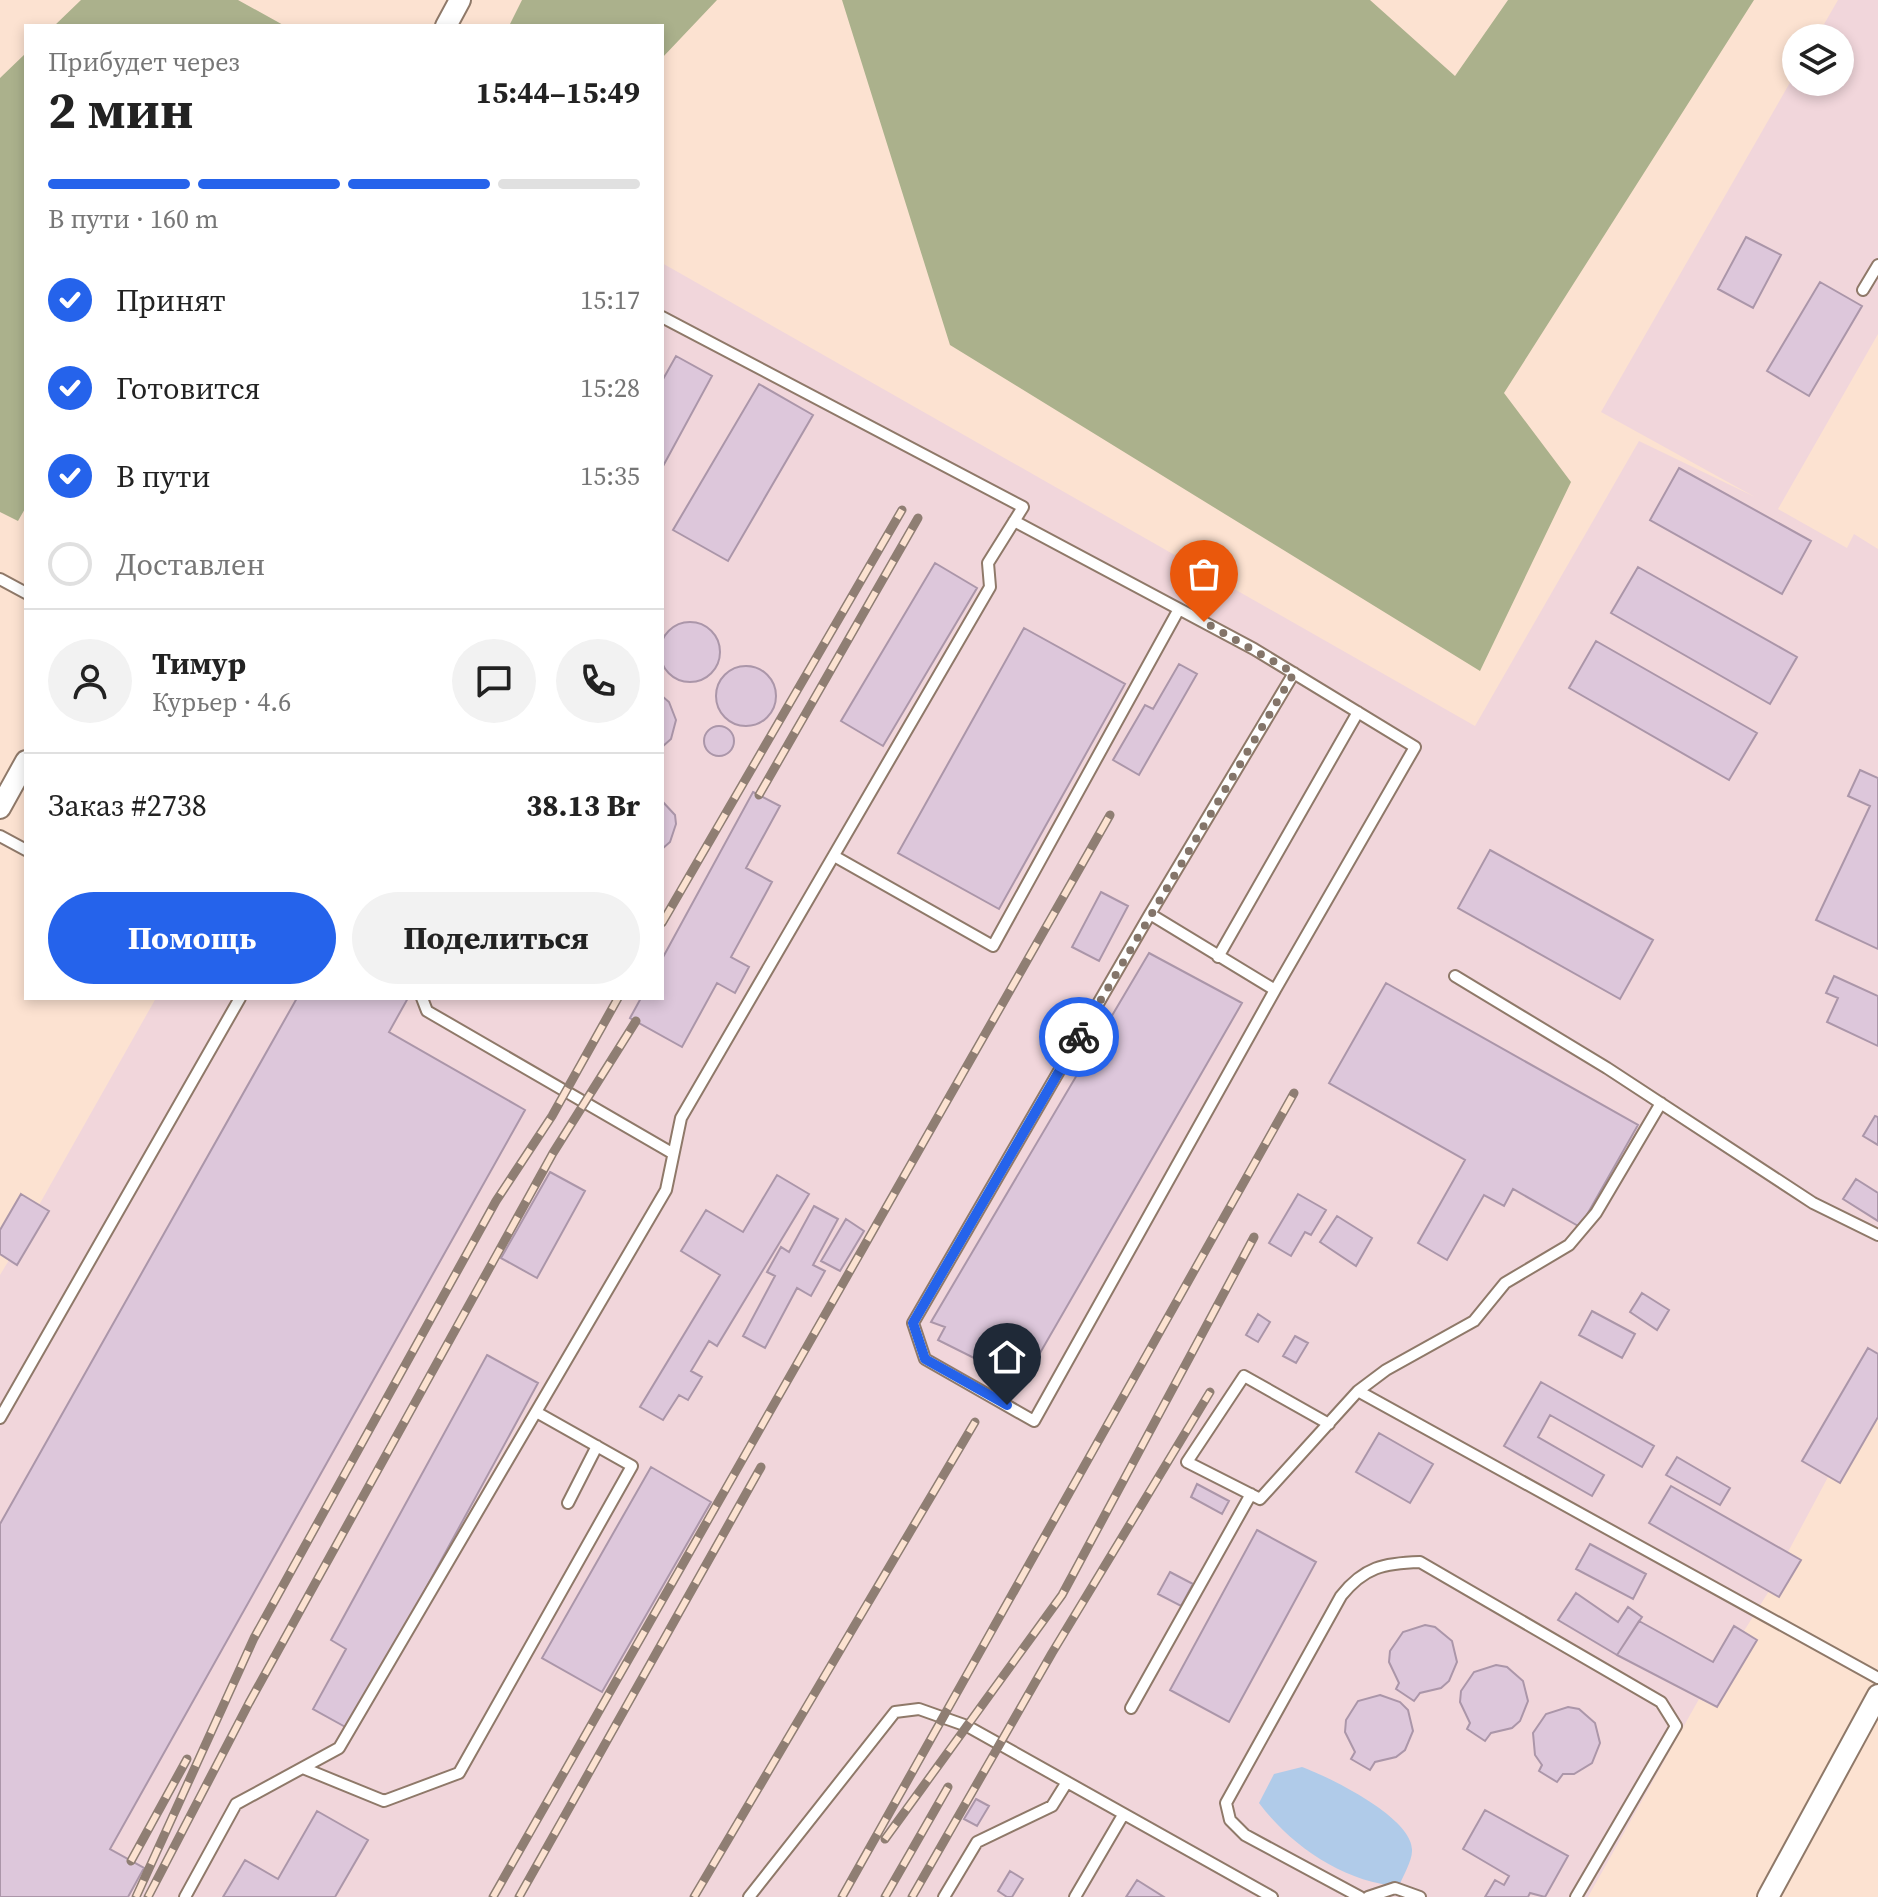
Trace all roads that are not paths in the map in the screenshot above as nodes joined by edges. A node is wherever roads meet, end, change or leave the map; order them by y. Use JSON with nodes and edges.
{"nodes":[{"id":1,"x":460,"y":0,"type":"edge"},
{"id":2,"x":447,"y":24,"type":"edge"},
{"id":3,"x":1878,"y":265,"type":"edge"},
{"id":4,"x":1863,"y":290,"type":"dead end"},
{"id":5,"x":664,"y":318,"type":"edge"},
{"id":6,"x":1014,"y":521,"type":"junction"},
{"id":7,"x":0,"y":579,"type":"edge"},
{"id":8,"x":24,"y":592,"type":"edge"},
{"id":9,"x":1179,"y":609,"type":"junction"},
{"id":10,"x":1294,"y":673,"type":"junction"},
{"id":11,"x":1358,"y":712,"type":"junction"},
{"id":12,"x":24,"y":765,"type":"edge"},
{"id":13,"x":0,"y":808,"type":"edge"},
{"id":14,"x":0,"y":836,"type":"edge"},
{"id":15,"x":24,"y":849,"type":"edge"},
{"id":16,"x":834,"y":856,"type":"junction"},
{"id":17,"x":1150,"y":914,"type":"junction"},
{"id":18,"x":1218,"y":957,"type":"junction"},
{"id":19,"x":1455,"y":976,"type":"dead end"},
{"id":20,"x":1275,"y":990,"type":"junction"},
{"id":21,"x":239,"y":1000,"type":"edge"},
{"id":22,"x":423,"y":1000,"type":"edge"},
{"id":23,"x":1661,"y":1103,"type":"junction"},
{"id":24,"x":672,"y":1153,"type":"junction"},
{"id":25,"x":1878,"y":1235,"type":"edge"},
{"id":26,"x":1358,"y":1391,"type":"junction"},
{"id":27,"x":538,"y":1413,"type":"junction"},
{"id":28,"x":0,"y":1418,"type":"edge"},
{"id":29,"x":1329,"y":1424,"type":"junction"},
{"id":30,"x":597,"y":1446,"type":"junction"},
{"id":31,"x":1251,"y":1494,"type":"junction"},
{"id":32,"x":568,"y":1503,"type":"dead end"},
{"id":33,"x":1878,"y":1678,"type":"edge"},
{"id":34,"x":1878,"y":1695,"type":"edge"},
{"id":35,"x":1131,"y":1708,"type":"dead end"},
{"id":36,"x":303,"y":1768,"type":"junction"},
{"id":37,"x":1067,"y":1782,"type":"junction"},
{"id":38,"x":1123,"y":1815,"type":"junction"},
{"id":39,"x":185,"y":1897,"type":"edge"},
{"id":40,"x":749,"y":1897,"type":"edge"},
{"id":41,"x":944,"y":1897,"type":"edge"},
{"id":42,"x":1075,"y":1897,"type":"edge"},
{"id":43,"x":1272,"y":1897,"type":"edge"},
{"id":44,"x":1360,"y":1897,"type":"edge"},
{"id":45,"x":1368,"y":1897,"type":"edge"},
{"id":46,"x":1420,"y":1897,"type":"edge"},
{"id":47,"x":1576,"y":1897,"type":"edge"},
{"id":48,"x":1768,"y":1897,"type":"edge"}],
"edges":[{"from":1,"to":2,"type":"street"},
{"from":3,"to":4,"type":"lane"},
{"from":5,"to":6,"type":"lane"},
{"from":6,"to":9,"type":"lane"},
{"from":6,"to":16,"type":"lane"},
{"from":7,"to":8,"type":"lane"},
{"from":9,"to":10,"type":"lane"},
{"from":9,"to":16,"type":"lane"},
{"from":10,"to":11,"type":"lane"},
{"from":10,"to":17,"type":"lane"},
{"from":11,"to":18,"type":"lane"},
{"from":11,"to":20,"type":"lane"},
{"from":12,"to":13,"type":"street"},
{"from":14,"to":15,"type":"lane"},
{"from":16,"to":24,"type":"lane"},
{"from":17,"to":18,"type":"lane"},
{"from":17,"to":20,"type":"lane"},
{"from":18,"to":20,"type":"lane"},
{"from":19,"to":23,"type":"lane"},
{"from":21,"to":28,"type":"lane"},
{"from":22,"to":24,"type":"lane"},
{"from":23,"to":25,"type":"lane"},
{"from":23,"to":26,"type":"lane"},
{"from":24,"to":27,"type":"lane"},
{"from":26,"to":29,"type":"lane"},
{"from":26,"to":33,"type":"lane"},
{"from":27,"to":30,"type":"lane"},
{"from":27,"to":36,"type":"lane"},
{"from":29,"to":31,"type":"lane"},
{"from":29,"to":31,"type":"lane"},
{"from":30,"to":32,"type":"lane"},
{"from":30,"to":36,"type":"lane"},
{"from":31,"to":35,"type":"lane"},
{"from":34,"to":48,"type":"street"},
{"from":36,"to":39,"type":"lane"},
{"from":37,"to":38,"type":"lane"},
{"from":37,"to":40,"type":"lane"},
{"from":37,"to":41,"type":"lane"},
{"from":38,"to":42,"type":"lane"},
{"from":38,"to":43,"type":"lane"},
{"from":44,"to":47,"type":"lane"},
{"from":45,"to":46,"type":"lane"}]}
